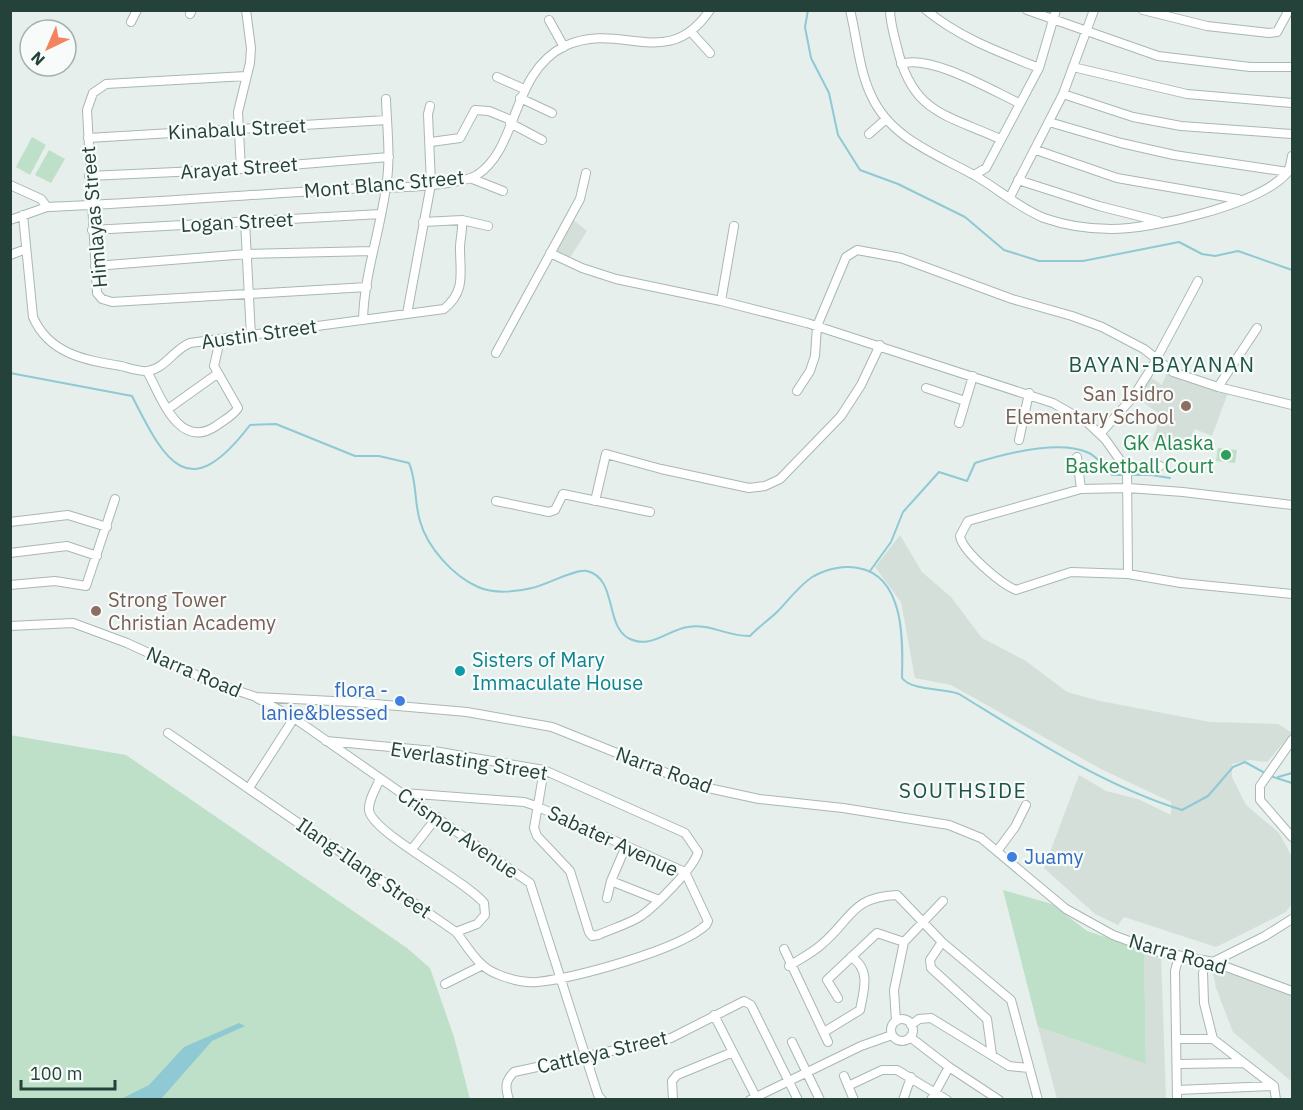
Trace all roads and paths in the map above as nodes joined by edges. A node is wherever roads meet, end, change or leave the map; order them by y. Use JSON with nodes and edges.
{"nodes":[{"id":1,"x":137,"y":10,"type":"edge"},
{"id":2,"x":246,"y":10,"type":"edge"},
{"id":3,"x":710,"y":10,"type":"edge"},
{"id":4,"x":850,"y":10,"type":"edge"},
{"id":5,"x":890,"y":10,"type":"edge"},
{"id":6,"x":926,"y":10,"type":"edge"},
{"id":7,"x":1027,"y":10,"type":"edge"},
{"id":8,"x":1056,"y":10,"type":"edge"},
{"id":9,"x":1094,"y":10,"type":"edge"},
{"id":10,"x":1143,"y":10,"type":"edge"},
{"id":11,"x":1289,"y":10,"type":"edge"},
{"id":12,"x":549,"y":20,"type":"dead end"},
{"id":13,"x":1053,"y":20,"type":"junction"},
{"id":14,"x":131,"y":22,"type":"dead end"},
{"id":15,"x":692,"y":33,"type":"junction"},
{"id":16,"x":1087,"y":33,"type":"junction"},
{"id":17,"x":564,"y":47,"type":"junction"},
{"id":18,"x":710,"y":53,"type":"dead end"},
{"id":19,"x":901,"y":64,"type":"junction"},
{"id":20,"x":1293,"y":67,"type":"edge"},
{"id":21,"x":1039,"y":68,"type":"junction"},
{"id":22,"x":1073,"y":68,"type":"junction"},
{"id":23,"x":246,"y":76,"type":"junction"},
{"id":24,"x":497,"y":77,"type":"dead end"},
{"id":25,"x":524,"y":89,"type":"junction"},
{"id":26,"x":1063,"y":94,"type":"junction"},
{"id":27,"x":520,"y":98,"type":"junction"},
{"id":28,"x":386,"y":99,"type":"dead end"},
{"id":29,"x":1019,"y":103,"type":"junction"},
{"id":30,"x":1293,"y":103,"type":"edge"},
{"id":31,"x":430,"y":106,"type":"dead end"},
{"id":32,"x":552,"y":113,"type":"dead end"},
{"id":33,"x":387,"y":120,"type":"junction"},
{"id":34,"x":886,"y":120,"type":"junction"},
{"id":35,"x":510,"y":122,"type":"junction"},
{"id":36,"x":1049,"y":122,"type":"junction"},
{"id":37,"x":237,"y":129,"type":"junction"},
{"id":38,"x":869,"y":134,"type":"dead end"},
{"id":39,"x":1293,"y":134,"type":"edge"},
{"id":40,"x":88,"y":138,"type":"junction"},
{"id":41,"x":1000,"y":139,"type":"junction"},
{"id":42,"x":542,"y":140,"type":"dead end"},
{"id":43,"x":430,"y":142,"type":"junction"},
{"id":44,"x":1036,"y":150,"type":"junction"},
{"id":45,"x":1293,"y":156,"type":"edge"},
{"id":46,"x":389,"y":157,"type":"junction"},
{"id":47,"x":241,"y":169,"type":"junction"},
{"id":48,"x":1288,"y":172,"type":"junction"},
{"id":49,"x":586,"y":173,"type":"dead end"},
{"id":50,"x":974,"y":175,"type":"junction"},
{"id":51,"x":89,"y":176,"type":"junction"},
{"id":52,"x":470,"y":178,"type":"junction"},
{"id":53,"x":1018,"y":180,"type":"junction"},
{"id":54,"x":431,"y":184,"type":"junction"},
{"id":55,"x":10,"y":185,"type":"edge"},
{"id":56,"x":386,"y":187,"type":"junction"},
{"id":57,"x":503,"y":191,"type":"dead end"},
{"id":58,"x":1010,"y":197,"type":"junction"},
{"id":59,"x":1242,"y":200,"type":"junction"},
{"id":60,"x":91,"y":205,"type":"junction"},
{"id":61,"x":47,"y":207,"type":"junction"},
{"id":62,"x":381,"y":214,"type":"junction"},
{"id":63,"x":22,"y":215,"type":"junction"},
{"id":64,"x":10,"y":220,"type":"edge"},
{"id":65,"x":462,"y":220,"type":"junction"},
{"id":66,"x":245,"y":221,"type":"junction"},
{"id":67,"x":423,"y":222,"type":"junction"},
{"id":68,"x":1165,"y":223,"type":"junction"},
{"id":69,"x":488,"y":226,"type":"dead end"},
{"id":70,"x":734,"y":226,"type":"dead end"},
{"id":71,"x":92,"y":230,"type":"junction"},
{"id":72,"x":26,"y":249,"type":"junction"},
{"id":73,"x":373,"y":251,"type":"junction"},
{"id":74,"x":550,"y":252,"type":"junction"},
{"id":75,"x":247,"y":254,"type":"junction"},
{"id":76,"x":10,"y":255,"type":"edge"},
{"id":77,"x":95,"y":266,"type":"junction"},
{"id":78,"x":1198,"y":281,"type":"dead end"},
{"id":79,"x":367,"y":287,"type":"junction"},
{"id":80,"x":248,"y":292,"type":"junction"},
{"id":81,"x":721,"y":301,"type":"junction"},
{"id":82,"x":407,"y":314,"type":"junction"},
{"id":83,"x":363,"y":320,"type":"junction"},
{"id":84,"x":818,"y":326,"type":"junction"},
{"id":85,"x":1257,"y":328,"type":"dead end"},
{"id":86,"x":251,"y":336,"type":"junction"},
{"id":87,"x":220,"y":340,"type":"junction"},
{"id":88,"x":880,"y":345,"type":"junction"},
{"id":89,"x":496,"y":353,"type":"dead end"},
{"id":90,"x":1156,"y":360,"type":"junction"},
{"id":91,"x":147,"y":371,"type":"junction"},
{"id":92,"x":218,"y":374,"type":"junction"},
{"id":93,"x":973,"y":376,"type":"junction"},
{"id":94,"x":1218,"y":387,"type":"junction"},
{"id":95,"x":926,"y":388,"type":"dead end"},
{"id":96,"x":797,"y":391,"type":"dead end"},
{"id":97,"x":1029,"y":393,"type":"junction"},
{"id":98,"x":966,"y":400,"type":"junction"},
{"id":99,"x":1293,"y":405,"type":"edge"},
{"id":100,"x":168,"y":409,"type":"junction"},
{"id":101,"x":959,"y":423,"type":"dead end"},
{"id":102,"x":1100,"y":434,"type":"junction"},
{"id":103,"x":1019,"y":440,"type":"dead end"},
{"id":104,"x":1077,"y":457,"type":"dead end"},
{"id":105,"x":1160,"y":466,"type":"dead end"},
{"id":106,"x":1128,"y":474,"type":"junction"},
{"id":107,"x":1128,"y":488,"type":"junction"},
{"id":108,"x":1081,"y":489,"type":"junction"},
{"id":109,"x":115,"y":499,"type":"dead end"},
{"id":110,"x":496,"y":501,"type":"dead end"},
{"id":111,"x":595,"y":501,"type":"junction"},
{"id":112,"x":1293,"y":505,"type":"edge"},
{"id":113,"x":650,"y":512,"type":"dead end"},
{"id":114,"x":10,"y":522,"type":"edge"},
{"id":115,"x":107,"y":527,"type":"junction"},
{"id":116,"x":10,"y":553,"type":"edge"},
{"id":117,"x":97,"y":556,"type":"junction"},
{"id":118,"x":1128,"y":574,"type":"junction"},
{"id":119,"x":10,"y":585,"type":"edge"},
{"id":120,"x":1293,"y":594,"type":"edge"},
{"id":121,"x":10,"y":627,"type":"edge"},
{"id":122,"x":256,"y":697,"type":"junction"},
{"id":123,"x":294,"y":718,"type":"junction"},
{"id":124,"x":168,"y":733,"type":"dead end"},
{"id":125,"x":1293,"y":740,"type":"edge"},
{"id":126,"x":326,"y":741,"type":"junction"},
{"id":127,"x":544,"y":770,"type":"junction"},
{"id":128,"x":380,"y":779,"type":"junction"},
{"id":129,"x":249,"y":788,"type":"junction"},
{"id":130,"x":403,"y":793,"type":"junction"},
{"id":131,"x":1026,"y":805,"type":"dead end"},
{"id":132,"x":536,"y":806,"type":"junction"},
{"id":133,"x":437,"y":817,"type":"junction"},
{"id":134,"x":1293,"y":837,"type":"edge"},
{"id":135,"x":626,"y":846,"type":"junction"},
{"id":136,"x":412,"y":849,"type":"junction"},
{"id":137,"x":998,"y":850,"type":"junction"},
{"id":138,"x":685,"y":872,"type":"junction"},
{"id":139,"x":611,"y":880,"type":"junction"},
{"id":140,"x":607,"y":898,"type":"dead end"},
{"id":141,"x":658,"y":900,"type":"junction"},
{"id":142,"x":943,"y":901,"type":"dead end"},
{"id":143,"x":1293,"y":919,"type":"edge"},
{"id":144,"x":922,"y":921,"type":"junction"},
{"id":145,"x":456,"y":932,"type":"junction"},
{"id":146,"x":904,"y":942,"type":"junction"},
{"id":147,"x":942,"y":942,"type":"junction"},
{"id":148,"x":784,"y":949,"type":"dead end"},
{"id":149,"x":1179,"y":956,"type":"junction"},
{"id":150,"x":851,"y":957,"type":"junction"},
{"id":151,"x":1213,"y":962,"type":"junction"},
{"id":152,"x":481,"y":966,"type":"junction"},
{"id":153,"x":789,"y":966,"type":"junction"},
{"id":154,"x":1203,"y":973,"type":"dead end"},
{"id":155,"x":561,"y":976,"type":"junction"},
{"id":156,"x":445,"y":984,"type":"dead end"},
{"id":157,"x":1293,"y":991,"type":"edge"},
{"id":158,"x":838,"y":998,"type":"dead end"},
{"id":159,"x":714,"y":1015,"type":"junction"},
{"id":160,"x":896,"y":1021,"type":"junction"},
{"id":161,"x":911,"y":1025,"type":"junction"},
{"id":162,"x":824,"y":1032,"type":"junction"},
{"id":163,"x":892,"y":1035,"type":"junction"},
{"id":164,"x":910,"y":1037,"type":"junction"},
{"id":165,"x":1213,"y":1038,"type":"junction"},
{"id":166,"x":1178,"y":1039,"type":"junction"},
{"id":167,"x":792,"y":1042,"type":"dead end"},
{"id":168,"x":828,"y":1042,"type":"dead end"},
{"id":169,"x":733,"y":1052,"type":"junction"},
{"id":170,"x":585,"y":1055,"type":"junction"},
{"id":171,"x":992,"y":1055,"type":"junction"},
{"id":172,"x":1243,"y":1063,"type":"junction"},
{"id":173,"x":1178,"y":1064,"type":"junction"},
{"id":174,"x":949,"y":1067,"type":"junction"},
{"id":175,"x":1029,"y":1068,"type":"junction"},
{"id":176,"x":806,"y":1072,"type":"junction"},
{"id":177,"x":844,"y":1076,"type":"dead end"},
{"id":178,"x":911,"y":1077,"type":"junction"},
{"id":179,"x":789,"y":1080,"type":"junction"},
{"id":180,"x":848,"y":1086,"type":"junction"},
{"id":181,"x":1274,"y":1086,"type":"junction"},
{"id":182,"x":1177,"y":1090,"type":"junction"},
{"id":183,"x":934,"y":1091,"type":"junction"},
{"id":184,"x":753,"y":1098,"type":"edge"},
{"id":185,"x":509,"y":1100,"type":"edge"},
{"id":186,"x":602,"y":1100,"type":"edge"},
{"id":187,"x":673,"y":1100,"type":"edge"},
{"id":188,"x":798,"y":1100,"type":"edge"},
{"id":189,"x":820,"y":1100,"type":"edge"},
{"id":190,"x":854,"y":1100,"type":"edge"},
{"id":191,"x":903,"y":1100,"type":"edge"},
{"id":192,"x":931,"y":1100,"type":"edge"},
{"id":193,"x":947,"y":1100,"type":"edge"},
{"id":194,"x":999,"y":1100,"type":"edge"},
{"id":195,"x":1038,"y":1100,"type":"edge"},
{"id":196,"x":1177,"y":1100,"type":"edge"},
{"id":197,"x":1276,"y":1100,"type":"edge"}],
"edges":[{"from":1,"to":14,"type":"street"},
{"from":2,"to":23,"type":"street"},
{"from":3,"to":15,"type":"street"},
{"from":4,"to":34,"type":"street"},
{"from":5,"to":19,"type":"street"},
{"from":6,"to":21,"type":"street"},
{"from":7,"to":13,"type":"street"},
{"from":8,"to":13,"type":"street"},
{"from":9,"to":16,"type":"street"},
{"from":10,"to":11,"type":"street"},
{"from":12,"to":17,"type":"street"},
{"from":13,"to":16,"type":"street"},
{"from":13,"to":21,"type":"street"},
{"from":15,"to":17,"type":"street","name":"Mont Blanc Street"},
{"from":15,"to":18,"type":"street"},
{"from":16,"to":20,"type":"street"},
{"from":16,"to":22,"type":"street"},
{"from":17,"to":25,"type":"street","name":"Mont Blanc Street"},
{"from":19,"to":29,"type":"street"},
{"from":19,"to":41,"type":"street"},
{"from":21,"to":29,"type":"street"},
{"from":22,"to":26,"type":"street"},
{"from":22,"to":30,"type":"street"},
{"from":23,"to":37,"type":"street"},
{"from":23,"to":40,"type":"street","name":"Himlayas Street"},
{"from":24,"to":25,"type":"street"},
{"from":25,"to":27,"type":"street","name":"Mont Blanc Street"},
{"from":26,"to":36,"type":"street"},
{"from":26,"to":39,"type":"street"},
{"from":27,"to":32,"type":"street"},
{"from":27,"to":35,"type":"street","name":"Mont Blanc Street"},
{"from":28,"to":33,"type":"street"},
{"from":29,"to":41,"type":"street"},
{"from":31,"to":43,"type":"street"},
{"from":33,"to":37,"type":"street","name":"Kinabalu Street"},
{"from":33,"to":46,"type":"street"},
{"from":34,"to":38,"type":"street"},
{"from":34,"to":50,"type":"street"},
{"from":35,"to":42,"type":"street"},
{"from":35,"to":43,"type":"street"},
{"from":35,"to":52,"type":"street","name":"Mont Blanc Street"},
{"from":36,"to":44,"type":"street"},
{"from":36,"to":48,"type":"street"},
{"from":37,"to":40,"type":"street","name":"Kinabalu Street"},
{"from":37,"to":47,"type":"street"},
{"from":40,"to":51,"type":"street","name":"Himlayas Street"},
{"from":41,"to":50,"type":"street"},
{"from":43,"to":54,"type":"street"},
{"from":44,"to":53,"type":"street"},
{"from":44,"to":59,"type":"street"},
{"from":45,"to":48,"type":"street"},
{"from":46,"to":47,"type":"street","name":"Arayat Street"},
{"from":46,"to":56,"type":"street"},
{"from":47,"to":51,"type":"street","name":"Arayat Street"},
{"from":48,"to":59,"type":"street"},
{"from":49,"to":74,"type":"street"},
{"from":50,"to":58,"type":"street"},
{"from":51,"to":60,"type":"street","name":"Himlayas Street"},
{"from":52,"to":54,"type":"street","name":"Mont Blanc Street"},
{"from":52,"to":57,"type":"street"},
{"from":53,"to":58,"type":"street"},
{"from":53,"to":68,"type":"street"},
{"from":54,"to":56,"type":"street","name":"Mont Blanc Street"},
{"from":54,"to":67,"type":"street"},
{"from":55,"to":61,"type":"street"},
{"from":56,"to":60,"type":"street","name":"Mont Blanc Street"},
{"from":56,"to":62,"type":"street"},
{"from":58,"to":68,"type":"street"},
{"from":59,"to":68,"type":"street"},
{"from":60,"to":61,"type":"street","name":"Mont Blanc Street"},
{"from":60,"to":71,"type":"street","name":"Himlayas Street"},
{"from":61,"to":63,"type":"street","name":"Mont Blanc Street"},
{"from":62,"to":66,"type":"street","name":"Logan Street"},
{"from":62,"to":73,"type":"street"},
{"from":63,"to":64,"type":"street","name":"Mont Blanc Street"},
{"from":63,"to":72,"type":"street"},
{"from":65,"to":67,"type":"street"},
{"from":65,"to":69,"type":"street"},
{"from":65,"to":82,"type":"street","name":"Austin Street"},
{"from":66,"to":71,"type":"street","name":"Logan Street"},
{"from":66,"to":75,"type":"street"},
{"from":67,"to":82,"type":"street"},
{"from":70,"to":81,"type":"street"},
{"from":71,"to":77,"type":"street","name":"Himlayas Street"},
{"from":72,"to":76,"type":"street"},
{"from":72,"to":91,"type":"street"},
{"from":73,"to":75,"type":"street"},
{"from":73,"to":79,"type":"street"},
{"from":74,"to":81,"type":"street"},
{"from":74,"to":89,"type":"street"},
{"from":75,"to":77,"type":"street"},
{"from":75,"to":80,"type":"street"},
{"from":77,"to":80,"type":"street","name":"Himlayas Street"},
{"from":78,"to":90,"type":"street"},
{"from":79,"to":80,"type":"street","name":"Himlayas Street"},
{"from":79,"to":83,"type":"street"},
{"from":80,"to":86,"type":"street"},
{"from":81,"to":84,"type":"street"},
{"from":82,"to":83,"type":"street","name":"Austin Street"},
{"from":83,"to":86,"type":"street","name":"Austin Street"},
{"from":84,"to":88,"type":"street"},
{"from":84,"to":90,"type":"street"},
{"from":84,"to":96,"type":"street"},
{"from":85,"to":94,"type":"street"},
{"from":86,"to":87,"type":"street","name":"Austin Street"},
{"from":87,"to":91,"type":"street","name":"Austin Street"},
{"from":87,"to":92,"type":"street"},
{"from":88,"to":93,"type":"street"},
{"from":88,"to":111,"type":"street"},
{"from":90,"to":94,"type":"street"},
{"from":90,"to":102,"type":"street"},
{"from":91,"to":100,"type":"street"},
{"from":92,"to":100,"type":"street"},
{"from":92,"to":100,"type":"street"},
{"from":93,"to":97,"type":"street"},
{"from":93,"to":98,"type":"street"},
{"from":94,"to":99,"type":"street"},
{"from":95,"to":98,"type":"street"},
{"from":97,"to":102,"type":"street"},
{"from":97,"to":103,"type":"street"},
{"from":98,"to":101,"type":"street"},
{"from":102,"to":106,"type":"street"},
{"from":104,"to":108,"type":"street"},
{"from":105,"to":106,"type":"street"},
{"from":106,"to":107,"type":"street"},
{"from":107,"to":108,"type":"street"},
{"from":107,"to":112,"type":"street"},
{"from":107,"to":118,"type":"street"},
{"from":108,"to":118,"type":"street"},
{"from":109,"to":115,"type":"street"},
{"from":110,"to":111,"type":"street"},
{"from":111,"to":113,"type":"street"},
{"from":114,"to":115,"type":"street"},
{"from":115,"to":117,"type":"street"},
{"from":116,"to":117,"type":"street"},
{"from":117,"to":119,"type":"street"},
{"from":118,"to":120,"type":"street"},
{"from":121,"to":122,"type":"street","name":"Narra Road"},
{"from":122,"to":123,"type":"street","name":"Crismor Avenue"},
{"from":122,"to":137,"type":"street","name":"Narra Road"},
{"from":123,"to":126,"type":"street","name":"Crismor Avenue"},
{"from":123,"to":129,"type":"street"},
{"from":124,"to":129,"type":"street","name":"Ilang-Ilang Street"},
{"from":125,"to":134,"type":"street"},
{"from":126,"to":127,"type":"street","name":"Everlasting Street"},
{"from":126,"to":128,"type":"street","name":"Crismor Avenue"},
{"from":127,"to":132,"type":"street"},
{"from":127,"to":138,"type":"street","name":"Everlasting Street"},
{"from":128,"to":130,"type":"street","name":"Crismor Avenue"},
{"from":128,"to":136,"type":"street"},
{"from":129,"to":145,"type":"street","name":"Ilang-Ilang Street"},
{"from":130,"to":132,"type":"street","name":"Sabater Avenue"},
{"from":130,"to":133,"type":"street","name":"Crismor Avenue"},
{"from":131,"to":137,"type":"street"},
{"from":132,"to":135,"type":"street","name":"Sabater Avenue"},
{"from":132,"to":141,"type":"street"},
{"from":133,"to":136,"type":"street"},
{"from":133,"to":155,"type":"street","name":"Crismor Avenue"},
{"from":135,"to":138,"type":"street","name":"Sabater Avenue"},
{"from":135,"to":139,"type":"street"},
{"from":136,"to":145,"type":"street"},
{"from":137,"to":149,"type":"street","name":"Narra Road"},
{"from":138,"to":141,"type":"street"},
{"from":138,"to":155,"type":"street","name":"Sabater Avenue"},
{"from":139,"to":140,"type":"street"},
{"from":139,"to":141,"type":"street"},
{"from":142,"to":144,"type":"street"},
{"from":143,"to":151,"type":"street"},
{"from":144,"to":146,"type":"street"},
{"from":144,"to":147,"type":"street"},
{"from":144,"to":153,"type":"street"},
{"from":145,"to":152,"type":"street","name":"Ilang-Ilang Street"},
{"from":146,"to":150,"type":"street"},
{"from":146,"to":160,"type":"street"},
{"from":147,"to":171,"type":"street"},
{"from":147,"to":175,"type":"street"},
{"from":148,"to":153,"type":"street"},
{"from":149,"to":151,"type":"street","name":"Narra Road"},
{"from":149,"to":166,"type":"street"},
{"from":150,"to":158,"type":"street"},
{"from":150,"to":162,"type":"street"},
{"from":151,"to":157,"type":"street","name":"Narra Road"},
{"from":152,"to":155,"type":"street","name":"Ilang-Ilang Street"},
{"from":152,"to":156,"type":"street"},
{"from":153,"to":162,"type":"street"},
{"from":154,"to":165,"type":"street"},
{"from":155,"to":170,"type":"street","name":"Crismor Avenue"},
{"from":159,"to":169,"type":"street"},
{"from":159,"to":170,"type":"street","name":"Cattleya Street"},
{"from":159,"to":179,"type":"street","name":"Cattleya Street"},
{"from":160,"to":161,"type":"street"},
{"from":160,"to":163,"type":"street"},
{"from":161,"to":164,"type":"street"},
{"from":161,"to":171,"type":"street"},
{"from":162,"to":168,"type":"street"},
{"from":163,"to":164,"type":"street"},
{"from":163,"to":176,"type":"street"},
{"from":164,"to":174,"type":"street"},
{"from":165,"to":166,"type":"street"},
{"from":165,"to":172,"type":"street"},
{"from":166,"to":173,"type":"street"},
{"from":167,"to":176,"type":"street"},
{"from":169,"to":184,"type":"street"},
{"from":169,"to":187,"type":"street"},
{"from":170,"to":185,"type":"street","name":"Cattleya Street"},
{"from":170,"to":186,"type":"street","name":"Crismor Avenue"},
{"from":171,"to":175,"type":"street"},
{"from":172,"to":173,"type":"street"},
{"from":172,"to":181,"type":"street"},
{"from":173,"to":182,"type":"street"},
{"from":174,"to":183,"type":"street"},
{"from":174,"to":194,"type":"street"},
{"from":175,"to":195,"type":"street"},
{"from":176,"to":179,"type":"street"},
{"from":176,"to":189,"type":"street"},
{"from":177,"to":180,"type":"street"},
{"from":178,"to":180,"type":"street"},
{"from":178,"to":183,"type":"street"},
{"from":178,"to":191,"type":"street"},
{"from":179,"to":184,"type":"street"},
{"from":179,"to":188,"type":"street","name":"Cattleya Street"},
{"from":180,"to":190,"type":"street"},
{"from":181,"to":182,"type":"street"},
{"from":181,"to":197,"type":"street"},
{"from":182,"to":196,"type":"street"},
{"from":183,"to":192,"type":"street"},
{"from":183,"to":193,"type":"street"}]}
